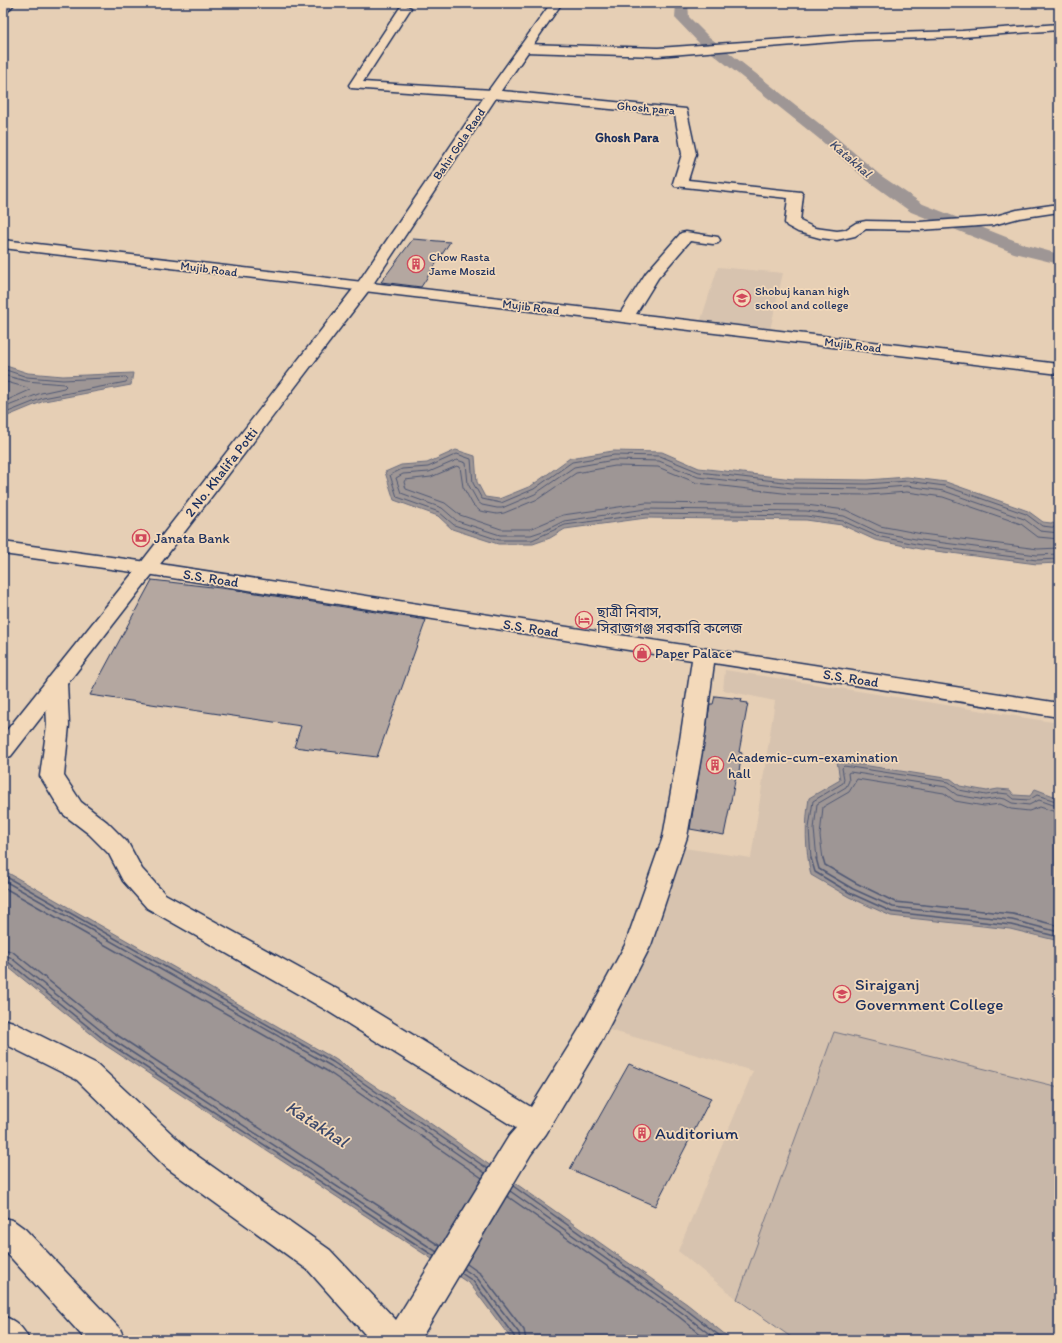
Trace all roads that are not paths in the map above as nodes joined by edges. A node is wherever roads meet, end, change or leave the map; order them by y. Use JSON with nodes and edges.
{"nodes":[{"id":1,"x":10,"y":3,"type":"edge"},
{"id":2,"x":557,"y":3,"type":"edge"},
{"id":3,"x":405,"y":8,"type":"dead end"},
{"id":4,"x":3,"y":10,"type":"edge"},
{"id":5,"x":1059,"y":27,"type":"edge"},
{"id":6,"x":525,"y":48,"type":"junction"},
{"id":7,"x":492,"y":94,"type":"junction"},
{"id":8,"x":1059,"y":208,"type":"edge"},
{"id":9,"x":712,"y":240,"type":"dead end"},
{"id":10,"x":3,"y":244,"type":"edge"},
{"id":11,"x":363,"y":287,"type":"junction"},
{"id":12,"x":626,"y":318,"type":"junction"},
{"id":13,"x":1059,"y":369,"type":"edge"},
{"id":14,"x":3,"y":548,"type":"edge"},
{"id":15,"x":147,"y":568,"type":"junction"},
{"id":16,"x":704,"y":655,"type":"junction"},
{"id":17,"x":56,"y":683,"type":"junction"},
{"id":18,"x":1059,"y":710,"type":"edge"},
{"id":19,"x":3,"y":751,"type":"edge"},
{"id":20,"x":3,"y":1030,"type":"edge"},
{"id":21,"x":528,"y":1135,"type":"junction"},
{"id":22,"x":3,"y":1230,"type":"edge"},
{"id":23,"x":3,"y":1331,"type":"edge"},
{"id":24,"x":12,"y":1340,"type":"edge"},
{"id":25,"x":108,"y":1340,"type":"edge"},
{"id":26,"x":392,"y":1340,"type":"edge"},
{"id":27,"x":402,"y":1340,"type":"edge"}],
"edges":[{"from":1,"to":4,"type":"street"},
{"from":2,"to":6,"type":"street","name":"Bahir Gola Raod"},
{"from":3,"to":7,"type":"street"},
{"from":5,"to":6,"type":"street"},
{"from":6,"to":7,"type":"street","name":"Bahir Gola Raod"},
{"from":7,"to":8,"type":"street","name":"Ghosh para"},
{"from":7,"to":11,"type":"street","name":"Bahir Gola Raod"},
{"from":9,"to":12,"type":"street"},
{"from":10,"to":11,"type":"street","name":"Mujib Road"},
{"from":11,"to":12,"type":"street","name":"Mujib Road"},
{"from":11,"to":15,"type":"street","name":"2 No. Khalifa Potti"},
{"from":12,"to":13,"type":"street","name":"Mujib Road"},
{"from":14,"to":15,"type":"street","name":"S.S. Road"},
{"from":15,"to":16,"type":"street","name":"S.S. Road"},
{"from":15,"to":17,"type":"street","name":"2 No. Khalifa Potti"},
{"from":16,"to":18,"type":"street","name":"S.S. Road"},
{"from":16,"to":21,"type":"street"},
{"from":17,"to":19,"type":"street","name":"2 No. Khalifa Potti"},
{"from":17,"to":21,"type":"street"},
{"from":20,"to":26,"type":"street"},
{"from":21,"to":27,"type":"street"},
{"from":22,"to":25,"type":"street"},
{"from":23,"to":24,"type":"street"}]}
